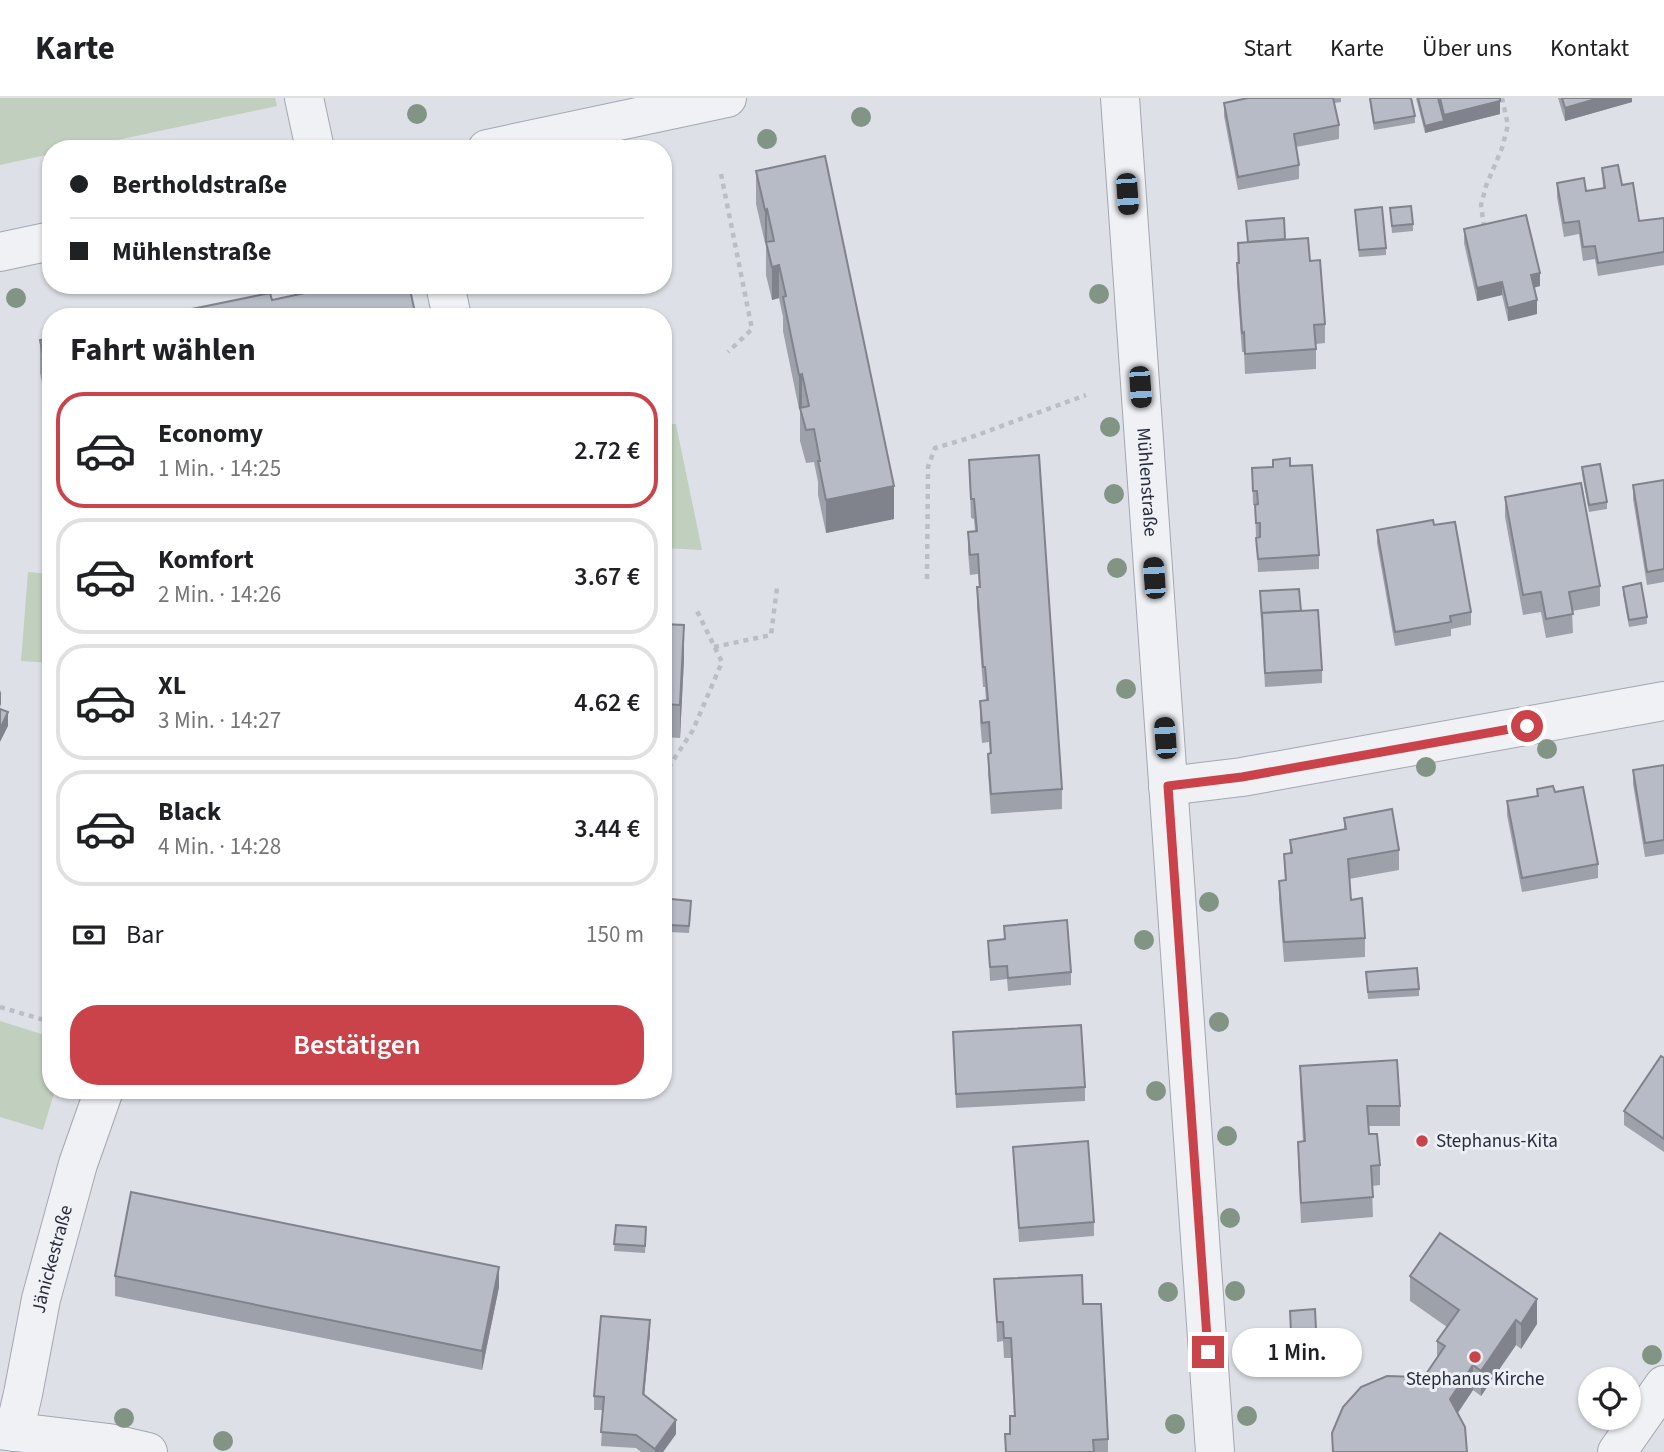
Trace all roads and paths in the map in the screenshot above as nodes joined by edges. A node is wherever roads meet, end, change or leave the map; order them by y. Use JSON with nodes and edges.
{"nodes":[{"id":1,"x":304,"y":98,"type":"edge"},
{"id":2,"x":727,"y":98,"type":"edge"},
{"id":3,"x":1120,"y":98,"type":"edge"},
{"id":4,"x":1502,"y":98,"type":"edge"},
{"id":5,"x":313,"y":140,"type":"edge"},
{"id":6,"x":529,"y":140,"type":"edge"},
{"id":7,"x":721,"y":174,"type":"dead end"},
{"id":8,"x":1484,"y":226,"type":"edge"},
{"id":9,"x":42,"y":243,"type":"edge"},
{"id":10,"x":0,"y":252,"type":"edge"},
{"id":11,"x":728,"y":352,"type":"dead end"},
{"id":12,"x":1086,"y":395,"type":"dead end"},
{"id":13,"x":927,"y":579,"type":"dead end"},
{"id":14,"x":777,"y":588,"type":"dead end"},
{"id":15,"x":695,"y":607,"type":"dead end"},
{"id":16,"x":714,"y":647,"type":"junction"},
{"id":17,"x":1664,"y":701,"type":"edge"},
{"id":18,"x":672,"y":762,"type":"edge"},
{"id":19,"x":1168,"y":786,"type":"junction"},
{"id":20,"x":0,"y":1007,"type":"edge"},
{"id":21,"x":42,"y":1019,"type":"edge"},
{"id":22,"x":101,"y":1099,"type":"edge"},
{"id":23,"x":1664,"y":1385,"type":"edge"},
{"id":24,"x":1652,"y":1428,"type":"edge"},
{"id":25,"x":7,"y":1431,"type":"edge"},
{"id":26,"x":148,"y":1452,"type":"edge"},
{"id":27,"x":1215,"y":1452,"type":"edge"},
{"id":28,"x":1617,"y":1452,"type":"edge"}],
"edges":[{"from":1,"to":5,"type":"street"},
{"from":2,"to":6,"type":"street"},
{"from":3,"to":19,"type":"street","name":"Mühlenstraße"},
{"from":4,"to":8,"type":"path"},
{"from":7,"to":11,"type":"path"},
{"from":9,"to":10,"type":"street"},
{"from":12,"to":13,"type":"path"},
{"from":14,"to":16,"type":"path"},
{"from":15,"to":16,"type":"path"},
{"from":16,"to":18,"type":"path"},
{"from":17,"to":19,"type":"street"},
{"from":19,"to":27,"type":"street","name":"Mühlenstraße"},
{"from":20,"to":21,"type":"path"},
{"from":22,"to":25,"type":"street","name":"Jänickestraße"},
{"from":23,"to":24,"type":"street"},
{"from":24,"to":28,"type":"street"},
{"from":25,"to":26,"type":"street","name":"Jänickestraße"}]}
